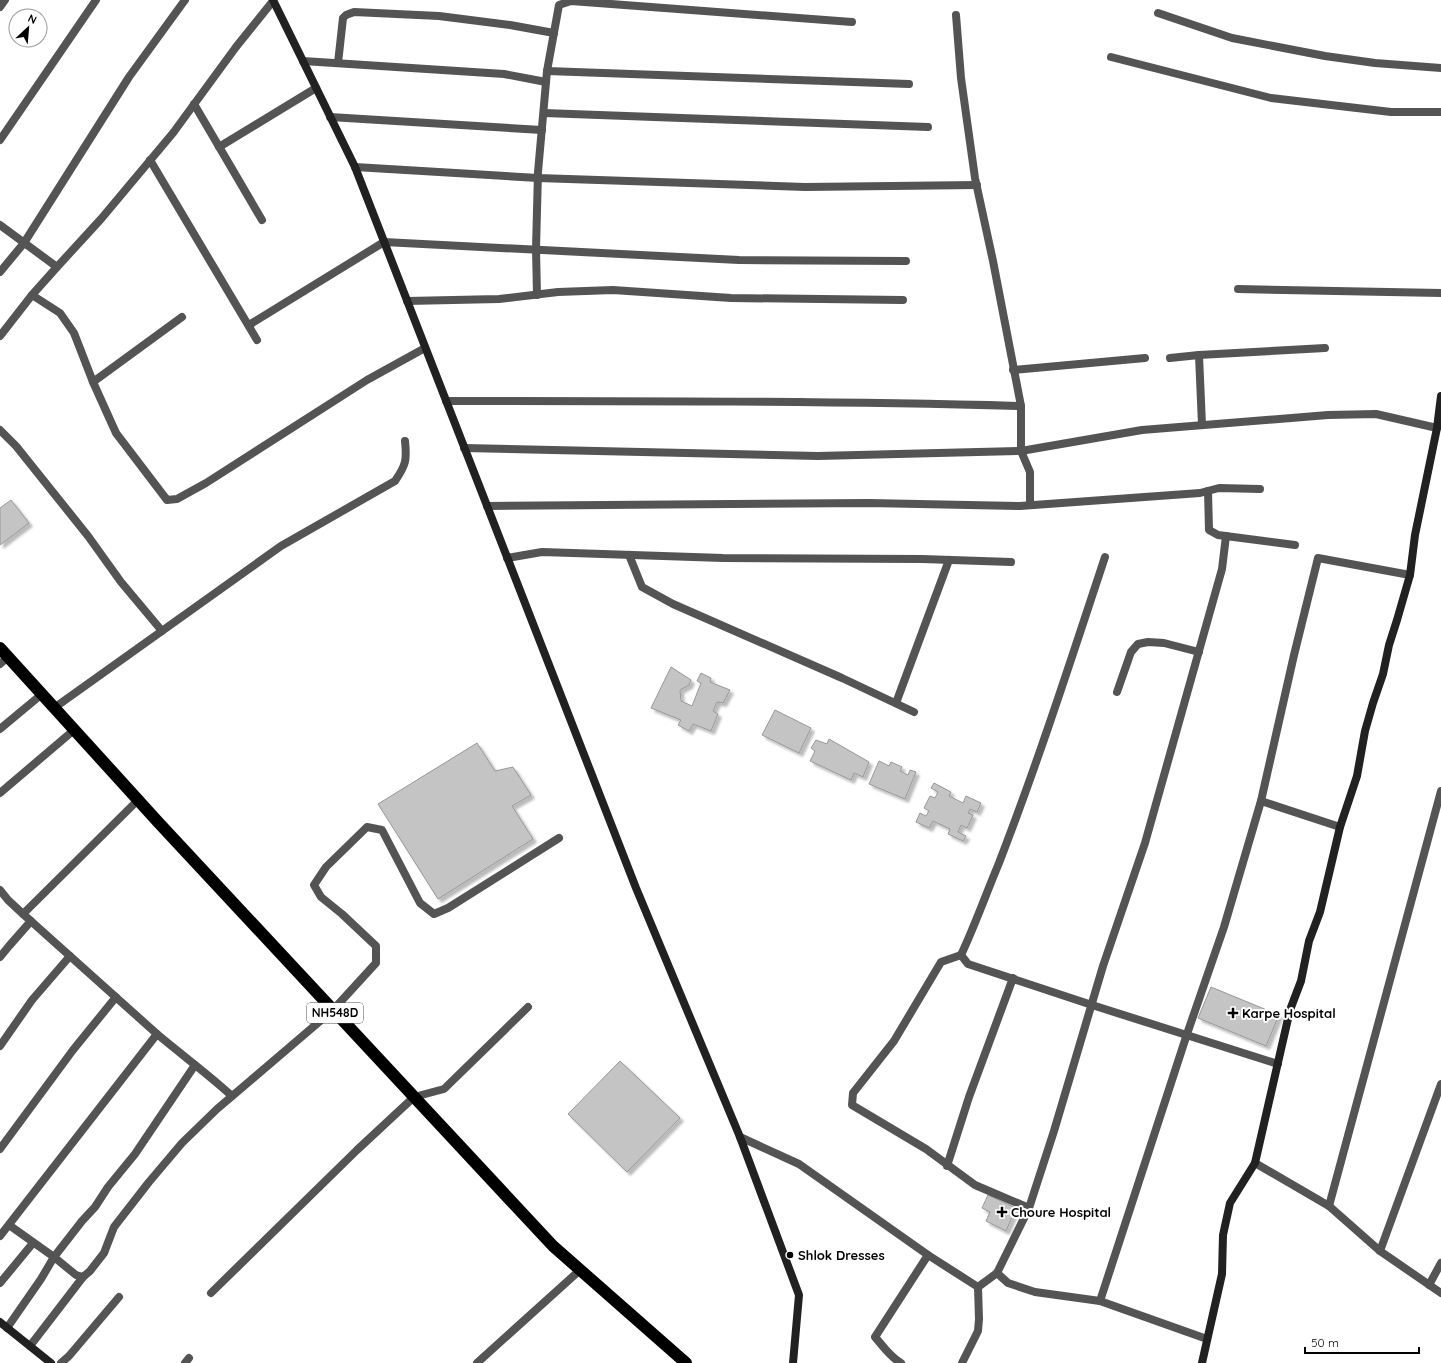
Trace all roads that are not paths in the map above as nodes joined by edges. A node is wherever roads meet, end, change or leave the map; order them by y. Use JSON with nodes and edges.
{"nodes":[{"id":1,"x":5,"y":0,"type":"edge"},
{"id":2,"x":96,"y":0,"type":"edge"},
{"id":3,"x":185,"y":0,"type":"edge"},
{"id":4,"x":273,"y":0,"type":"edge"},
{"id":5,"x":0,"y":7,"type":"edge"},
{"id":6,"x":1158,"y":13,"type":"dead end"},
{"id":7,"x":956,"y":15,"type":"dead end"},
{"id":8,"x":852,"y":22,"type":"dead end"},
{"id":9,"x":554,"y":33,"type":"junction"},
{"id":10,"x":1111,"y":57,"type":"dead end"},
{"id":11,"x":303,"y":61,"type":"junction"},
{"id":12,"x":338,"y":63,"type":"junction"},
{"id":13,"x":1441,"y":68,"type":"edge"},
{"id":14,"x":547,"y":71,"type":"junction"},
{"id":15,"x":546,"y":82,"type":"junction"},
{"id":16,"x":909,"y":84,"type":"dead end"},
{"id":17,"x":316,"y":88,"type":"junction"},
{"id":18,"x":194,"y":104,"type":"junction"},
{"id":19,"x":1441,"y":112,"type":"edge"},
{"id":20,"x":544,"y":113,"type":"junction"},
{"id":21,"x":330,"y":117,"type":"junction"},
{"id":22,"x":928,"y":127,"type":"dead end"},
{"id":23,"x":542,"y":130,"type":"junction"},
{"id":24,"x":0,"y":140,"type":"edge"},
{"id":25,"x":219,"y":147,"type":"junction"},
{"id":26,"x":150,"y":160,"type":"junction"},
{"id":27,"x":355,"y":167,"type":"junction"},
{"id":28,"x":538,"y":178,"type":"junction"},
{"id":29,"x":977,"y":185,"type":"junction"},
{"id":30,"x":262,"y":220,"type":"dead end"},
{"id":31,"x":0,"y":225,"type":"edge"},
{"id":32,"x":384,"y":242,"type":"junction"},
{"id":33,"x":24,"y":243,"type":"junction"},
{"id":34,"x":536,"y":249,"type":"junction"},
{"id":35,"x":906,"y":262,"type":"dead end"},
{"id":36,"x":57,"y":267,"type":"junction"},
{"id":37,"x":0,"y":272,"type":"edge"},
{"id":38,"x":1238,"y":289,"type":"dead end"},
{"id":39,"x":1441,"y":293,"type":"edge"},
{"id":40,"x":32,"y":295,"type":"junction"},
{"id":41,"x":537,"y":295,"type":"junction"},
{"id":42,"x":903,"y":300,"type":"dead end"},
{"id":43,"x":407,"y":301,"type":"junction"},
{"id":44,"x":182,"y":317,"type":"dead end"},
{"id":45,"x":249,"y":325,"type":"junction"},
{"id":46,"x":0,"y":336,"type":"edge"},
{"id":47,"x":257,"y":340,"type":"dead end"},
{"id":48,"x":425,"y":348,"type":"junction"},
{"id":49,"x":1325,"y":348,"type":"dead end"},
{"id":50,"x":1199,"y":355,"type":"junction"},
{"id":51,"x":1145,"y":358,"type":"dead end"},
{"id":52,"x":1170,"y":358,"type":"dead end"},
{"id":53,"x":1013,"y":370,"type":"junction"},
{"id":54,"x":93,"y":382,"type":"junction"},
{"id":55,"x":1441,"y":396,"type":"edge"},
{"id":56,"x":446,"y":401,"type":"junction"},
{"id":57,"x":1021,"y":406,"type":"junction"},
{"id":58,"x":1202,"y":425,"type":"junction"},
{"id":59,"x":1436,"y":428,"type":"junction"},
{"id":60,"x":0,"y":430,"type":"edge"},
{"id":61,"x":405,"y":441,"type":"dead end"},
{"id":62,"x":464,"y":448,"type":"junction"},
{"id":63,"x":1021,"y":451,"type":"junction"},
{"id":64,"x":1260,"y":489,"type":"dead end"},
{"id":65,"x":1208,"y":491,"type":"junction"},
{"id":66,"x":1030,"y":505,"type":"junction"},
{"id":67,"x":487,"y":506,"type":"junction"},
{"id":68,"x":1226,"y":536,"type":"junction"},
{"id":69,"x":1295,"y":546,"type":"dead end"},
{"id":70,"x":629,"y":555,"type":"junction"},
{"id":71,"x":1104,"y":557,"type":"dead end"},
{"id":72,"x":507,"y":558,"type":"junction"},
{"id":73,"x":948,"y":560,"type":"junction"},
{"id":74,"x":1011,"y":562,"type":"dead end"},
{"id":75,"x":1410,"y":575,"type":"junction"},
{"id":76,"x":162,"y":631,"type":"junction"},
{"id":77,"x":1199,"y":652,"type":"junction"},
{"id":78,"x":3,"y":656,"type":"edge"},
{"id":79,"x":1117,"y":692,"type":"dead end"},
{"id":80,"x":42,"y":694,"type":"junction"},
{"id":81,"x":896,"y":703,"type":"junction"},
{"id":82,"x":54,"y":708,"type":"junction"},
{"id":83,"x":914,"y":712,"type":"dead end"},
{"id":84,"x":0,"y":728,"type":"edge"},
{"id":85,"x":74,"y":730,"type":"junction"},
{"id":86,"x":1441,"y":791,"type":"edge"},
{"id":87,"x":0,"y":793,"type":"edge"},
{"id":88,"x":138,"y":800,"type":"junction"},
{"id":89,"x":1261,"y":801,"type":"junction"},
{"id":90,"x":1340,"y":827,"type":"junction"},
{"id":91,"x":559,"y":838,"type":"dead end"},
{"id":92,"x":0,"y":890,"type":"edge"},
{"id":93,"x":23,"y":914,"type":"junction"},
{"id":94,"x":31,"y":921,"type":"junction"},
{"id":95,"x":961,"y":955,"type":"junction"},
{"id":96,"x":70,"y":956,"type":"junction"},
{"id":97,"x":0,"y":957,"type":"edge"},
{"id":98,"x":1013,"y":978,"type":"junction"},
{"id":99,"x":116,"y":997,"type":"junction"},
{"id":100,"x":1092,"y":1005,"type":"junction"},
{"id":101,"x":528,"y":1007,"type":"dead end"},
{"id":102,"x":332,"y":1010,"type":"junction"},
{"id":103,"x":157,"y":1034,"type":"junction"},
{"id":104,"x":1187,"y":1034,"type":"junction"},
{"id":105,"x":0,"y":1046,"type":"edge"},
{"id":106,"x":1278,"y":1064,"type":"junction"},
{"id":107,"x":195,"y":1065,"type":"junction"},
{"id":108,"x":1441,"y":1084,"type":"edge"},
{"id":109,"x":232,"y":1096,"type":"junction"},
{"id":110,"x":414,"y":1097,"type":"junction"},
{"id":111,"x":740,"y":1137,"type":"junction"},
{"id":112,"x":0,"y":1149,"type":"edge"},
{"id":113,"x":1255,"y":1163,"type":"junction"},
{"id":114,"x":947,"y":1166,"type":"junction"},
{"id":115,"x":1329,"y":1206,"type":"junction"},
{"id":116,"x":1029,"y":1208,"type":"junction"},
{"id":117,"x":9,"y":1225,"type":"junction"},
{"id":118,"x":0,"y":1236,"type":"edge"},
{"id":119,"x":33,"y":1243,"type":"junction"},
{"id":120,"x":1380,"y":1251,"type":"junction"},
{"id":121,"x":928,"y":1256,"type":"junction"},
{"id":122,"x":54,"y":1257,"type":"junction"},
{"id":123,"x":1441,"y":1263,"type":"edge"},
{"id":124,"x":580,"y":1270,"type":"junction"},
{"id":125,"x":997,"y":1272,"type":"junction"},
{"id":126,"x":83,"y":1277,"type":"junction"},
{"id":127,"x":0,"y":1283,"type":"edge"},
{"id":128,"x":1429,"y":1285,"type":"junction"},
{"id":129,"x":978,"y":1287,"type":"junction"},
{"id":130,"x":211,"y":1293,"type":"dead end"},
{"id":131,"x":1441,"y":1293,"type":"edge"},
{"id":132,"x":119,"y":1297,"type":"dead end"},
{"id":133,"x":1100,"y":1301,"type":"junction"},
{"id":134,"x":0,"y":1322,"type":"edge"},
{"id":135,"x":7,"y":1328,"type":"junction"},
{"id":136,"x":1207,"y":1339,"type":"junction"},
{"id":137,"x":30,"y":1346,"type":"junction"},
{"id":138,"x":51,"y":1363,"type":"edge"},
{"id":139,"x":61,"y":1363,"type":"edge"},
{"id":140,"x":477,"y":1363,"type":"edge"},
{"id":141,"x":686,"y":1363,"type":"edge"},
{"id":142,"x":793,"y":1363,"type":"edge"},
{"id":143,"x":901,"y":1363,"type":"edge"},
{"id":144,"x":962,"y":1363,"type":"edge"},
{"id":145,"x":1202,"y":1363,"type":"edge"}],
"edges":[{"from":1,"to":5,"type":"street"},
{"from":2,"to":24,"type":"street"},
{"from":3,"to":33,"type":"street"},
{"from":4,"to":11,"type":"street"},
{"from":4,"to":18,"type":"street"},
{"from":6,"to":13,"type":"street"},
{"from":7,"to":29,"type":"street"},
{"from":8,"to":9,"type":"street"},
{"from":9,"to":12,"type":"street"},
{"from":9,"to":14,"type":"street"},
{"from":10,"to":19,"type":"street"},
{"from":11,"to":12,"type":"street"},
{"from":11,"to":17,"type":"street"},
{"from":12,"to":15,"type":"street"},
{"from":14,"to":15,"type":"street"},
{"from":14,"to":16,"type":"street"},
{"from":15,"to":20,"type":"street"},
{"from":17,"to":21,"type":"street"},
{"from":17,"to":25,"type":"street"},
{"from":18,"to":25,"type":"street"},
{"from":18,"to":26,"type":"street"},
{"from":20,"to":22,"type":"street"},
{"from":20,"to":23,"type":"street"},
{"from":21,"to":23,"type":"street"},
{"from":21,"to":27,"type":"street"},
{"from":23,"to":28,"type":"street"},
{"from":25,"to":30,"type":"street"},
{"from":26,"to":36,"type":"street"},
{"from":26,"to":45,"type":"street"},
{"from":27,"to":28,"type":"street"},
{"from":27,"to":32,"type":"street"},
{"from":28,"to":29,"type":"street"},
{"from":28,"to":34,"type":"street"},
{"from":29,"to":53,"type":"street"},
{"from":31,"to":33,"type":"street"},
{"from":32,"to":34,"type":"street"},
{"from":32,"to":43,"type":"street"},
{"from":32,"to":45,"type":"street"},
{"from":33,"to":36,"type":"street"},
{"from":33,"to":37,"type":"street"},
{"from":34,"to":35,"type":"street"},
{"from":34,"to":41,"type":"street"},
{"from":36,"to":40,"type":"street"},
{"from":38,"to":39,"type":"street"},
{"from":40,"to":46,"type":"street"},
{"from":40,"to":54,"type":"street"},
{"from":41,"to":42,"type":"street"},
{"from":41,"to":43,"type":"street"},
{"from":43,"to":48,"type":"street"},
{"from":44,"to":54,"type":"street"},
{"from":45,"to":47,"type":"street"},
{"from":48,"to":54,"type":"street"},
{"from":48,"to":56,"type":"street"},
{"from":49,"to":50,"type":"street"},
{"from":50,"to":52,"type":"street"},
{"from":50,"to":58,"type":"street"},
{"from":51,"to":53,"type":"street"},
{"from":53,"to":57,"type":"street"},
{"from":55,"to":59,"type":"street"},
{"from":56,"to":57,"type":"street"},
{"from":56,"to":62,"type":"street"},
{"from":57,"to":63,"type":"street"},
{"from":58,"to":59,"type":"street"},
{"from":58,"to":63,"type":"street"},
{"from":59,"to":75,"type":"street"},
{"from":60,"to":76,"type":"street"},
{"from":61,"to":76,"type":"street"},
{"from":62,"to":63,"type":"street"},
{"from":62,"to":67,"type":"street"},
{"from":63,"to":66,"type":"street"},
{"from":64,"to":65,"type":"street"},
{"from":65,"to":66,"type":"street"},
{"from":65,"to":68,"type":"street"},
{"from":66,"to":67,"type":"street"},
{"from":67,"to":72,"type":"street"},
{"from":68,"to":69,"type":"street"},
{"from":68,"to":77,"type":"street"},
{"from":70,"to":72,"type":"street"},
{"from":70,"to":73,"type":"street"},
{"from":70,"to":81,"type":"street"},
{"from":71,"to":95,"type":"street"},
{"from":72,"to":111,"type":"street"},
{"from":73,"to":74,"type":"street"},
{"from":73,"to":81,"type":"street"},
{"from":75,"to":89,"type":"street"},
{"from":75,"to":90,"type":"street"},
{"from":76,"to":82,"type":"street"},
{"from":77,"to":79,"type":"street"},
{"from":77,"to":100,"type":"street"},
{"from":78,"to":80,"type":"highway","number":"NH548D"},
{"from":80,"to":82,"type":"highway","number":"NH548D"},
{"from":80,"to":84,"type":"street"},
{"from":81,"to":83,"type":"street"},
{"from":82,"to":85,"type":"highway","number":"NH548D"},
{"from":85,"to":87,"type":"street"},
{"from":85,"to":88,"type":"highway","number":"NH548D"},
{"from":86,"to":115,"type":"street"},
{"from":88,"to":93,"type":"street"},
{"from":88,"to":102,"type":"highway","number":"NH548D"},
{"from":89,"to":90,"type":"street"},
{"from":89,"to":104,"type":"street"},
{"from":90,"to":106,"type":"street"},
{"from":91,"to":102,"type":"street"},
{"from":92,"to":93,"type":"street"},
{"from":93,"to":94,"type":"street"},
{"from":94,"to":96,"type":"street"},
{"from":94,"to":97,"type":"street"},
{"from":95,"to":98,"type":"street"},
{"from":95,"to":114,"type":"street"},
{"from":96,"to":99,"type":"street"},
{"from":96,"to":105,"type":"street"},
{"from":98,"to":100,"type":"street"},
{"from":98,"to":114,"type":"street"},
{"from":99,"to":103,"type":"street"},
{"from":99,"to":112,"type":"street"},
{"from":100,"to":104,"type":"street"},
{"from":100,"to":116,"type":"street"},
{"from":101,"to":110,"type":"street"},
{"from":102,"to":109,"type":"street"},
{"from":102,"to":110,"type":"highway","number":"NH548D"},
{"from":103,"to":107,"type":"street"},
{"from":103,"to":117,"type":"street"},
{"from":104,"to":106,"type":"street"},
{"from":104,"to":133,"type":"street"},
{"from":106,"to":113,"type":"street"},
{"from":107,"to":109,"type":"street"},
{"from":107,"to":122,"type":"street"},
{"from":108,"to":120,"type":"street"},
{"from":109,"to":126,"type":"street"},
{"from":110,"to":124,"type":"highway","number":"NH548D"},
{"from":110,"to":130,"type":"street"},
{"from":111,"to":121,"type":"street"},
{"from":111,"to":142,"type":"street"},
{"from":113,"to":115,"type":"street"},
{"from":113,"to":136,"type":"street"},
{"from":114,"to":116,"type":"street"},
{"from":115,"to":120,"type":"street"},
{"from":116,"to":125,"type":"street"},
{"from":117,"to":118,"type":"street"},
{"from":117,"to":119,"type":"street"},
{"from":119,"to":122,"type":"street"},
{"from":119,"to":127,"type":"street"},
{"from":120,"to":128,"type":"street"},
{"from":121,"to":129,"type":"street"},
{"from":121,"to":143,"type":"street"},
{"from":122,"to":126,"type":"street"},
{"from":122,"to":135,"type":"street"},
{"from":123,"to":128,"type":"street"},
{"from":124,"to":140,"type":"street"},
{"from":124,"to":141,"type":"highway","number":"NH548D"},
{"from":125,"to":129,"type":"street"},
{"from":125,"to":133,"type":"street"},
{"from":126,"to":137,"type":"street"},
{"from":128,"to":131,"type":"street"},
{"from":129,"to":144,"type":"street"},
{"from":132,"to":139,"type":"street"},
{"from":133,"to":136,"type":"street"},
{"from":134,"to":135,"type":"street"},
{"from":135,"to":137,"type":"street"},
{"from":136,"to":145,"type":"street"},
{"from":137,"to":138,"type":"street"}]}
